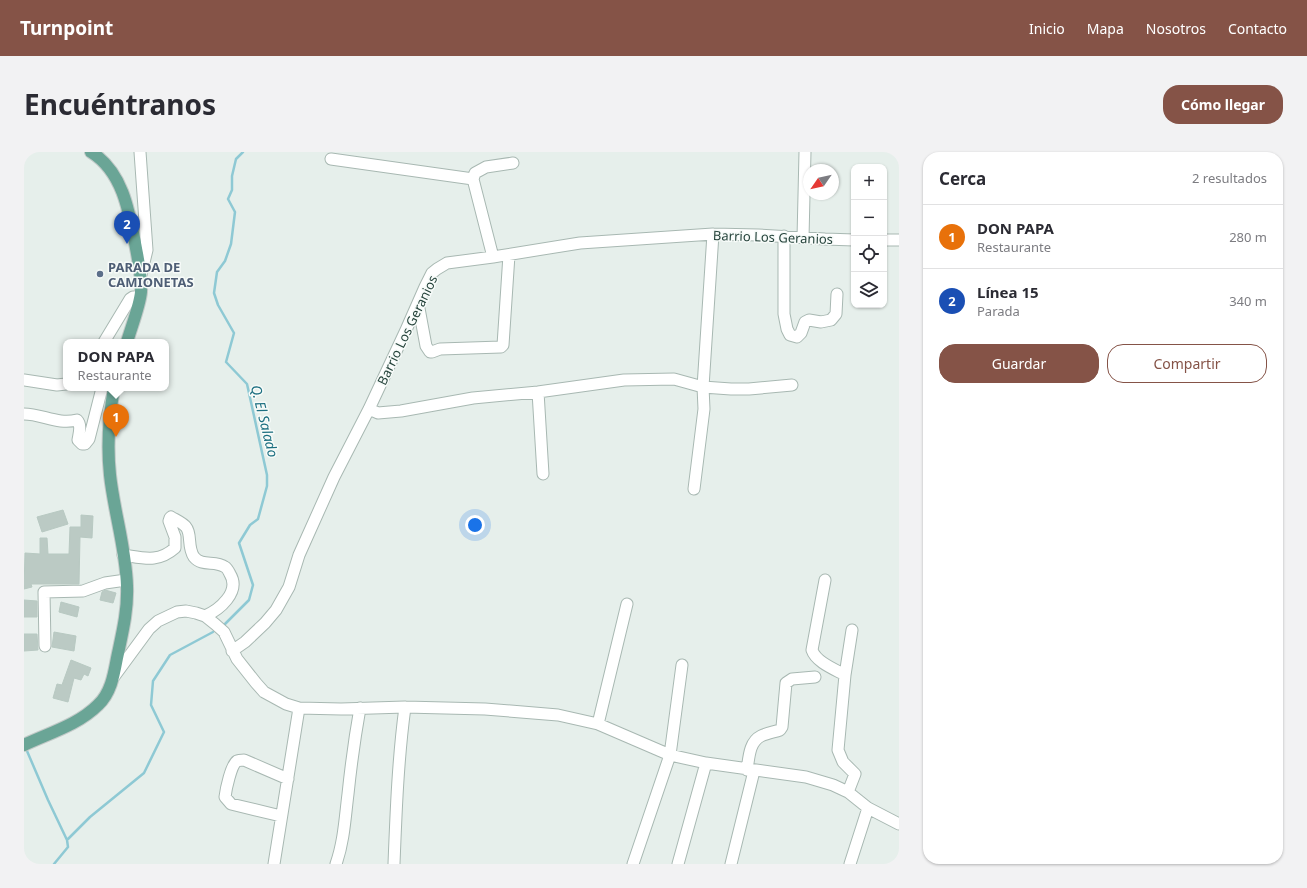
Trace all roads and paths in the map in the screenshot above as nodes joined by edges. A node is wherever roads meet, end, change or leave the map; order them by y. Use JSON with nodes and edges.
{"nodes":[{"id":1,"x":91,"y":152,"type":"edge"},
{"id":2,"x":140,"y":152,"type":"edge"},
{"id":3,"x":805,"y":152,"type":"edge"},
{"id":4,"x":331,"y":159,"type":"dead end"},
{"id":5,"x":513,"y":163,"type":"dead end"},
{"id":6,"x":473,"y":179,"type":"junction"},
{"id":7,"x":713,"y":234,"type":"junction"},
{"id":8,"x":784,"y":236,"type":"junction"},
{"id":9,"x":803,"y":238,"type":"junction"},
{"id":10,"x":851,"y":240,"type":"edge"},
{"id":11,"x":887,"y":240,"type":"edge"},
{"id":12,"x":899,"y":240,"type":"edge"},
{"id":13,"x":508,"y":255,"type":"junction"},
{"id":14,"x":493,"y":257,"type":"junction"},
{"id":15,"x":141,"y":274,"type":"junction"},
{"id":16,"x":837,"y":294,"type":"dead end"},
{"id":17,"x":140,"y":297,"type":"junction"},
{"id":18,"x":418,"y":303,"type":"junction"},
{"id":19,"x":106,"y":339,"type":"edge"},
{"id":20,"x":128,"y":339,"type":"edge"},
{"id":21,"x":24,"y":380,"type":"edge"},
{"id":22,"x":63,"y":384,"type":"edge"},
{"id":23,"x":792,"y":385,"type":"dead end"},
{"id":24,"x":703,"y":387,"type":"junction"},
{"id":25,"x":101,"y":391,"type":"edge"},
{"id":26,"x":114,"y":391,"type":"edge"},
{"id":27,"x":538,"y":392,"type":"junction"},
{"id":28,"x":369,"y":409,"type":"junction"},
{"id":29,"x":24,"y":414,"type":"edge"},
{"id":30,"x":543,"y":474,"type":"dead end"},
{"id":31,"x":694,"y":489,"type":"dead end"},
{"id":32,"x":123,"y":555,"type":"junction"},
{"id":33,"x":126,"y":580,"type":"junction"},
{"id":34,"x":826,"y":580,"type":"dead end"},
{"id":35,"x":627,"y":604,"type":"dead end"},
{"id":36,"x":205,"y":616,"type":"junction"},
{"id":37,"x":852,"y":630,"type":"dead end"},
{"id":38,"x":45,"y":646,"type":"dead end"},
{"id":39,"x":232,"y":651,"type":"junction"},
{"id":40,"x":682,"y":665,"type":"dead end"},
{"id":41,"x":845,"y":675,"type":"junction"},
{"id":42,"x":815,"y":677,"type":"dead end"},
{"id":43,"x":113,"y":678,"type":"junction"},
{"id":44,"x":405,"y":707,"type":"junction"},
{"id":45,"x":299,"y":708,"type":"junction"},
{"id":46,"x":360,"y":708,"type":"junction"},
{"id":47,"x":598,"y":724,"type":"junction"},
{"id":48,"x":24,"y":745,"type":"edge"},
{"id":49,"x":670,"y":755,"type":"junction"},
{"id":50,"x":706,"y":763,"type":"junction"},
{"id":51,"x":750,"y":770,"type":"junction"},
{"id":52,"x":288,"y":779,"type":"junction"},
{"id":53,"x":848,"y":792,"type":"junction"},
{"id":54,"x":868,"y":808,"type":"junction"},
{"id":55,"x":281,"y":816,"type":"junction"},
{"id":56,"x":899,"y":824,"type":"edge"},
{"id":57,"x":274,"y":864,"type":"edge"},
{"id":58,"x":336,"y":864,"type":"edge"},
{"id":59,"x":394,"y":864,"type":"edge"},
{"id":60,"x":633,"y":864,"type":"edge"},
{"id":61,"x":678,"y":864,"type":"edge"},
{"id":62,"x":731,"y":864,"type":"edge"},
{"id":63,"x":850,"y":864,"type":"edge"}],
"edges":[{"from":1,"to":15,"type":"main road"},
{"from":2,"to":15,"type":"street"},
{"from":3,"to":9,"type":"street"},
{"from":4,"to":6,"type":"street"},
{"from":5,"to":6,"type":"street"},
{"from":6,"to":14,"type":"street"},
{"from":7,"to":8,"type":"street","name":"Barrio Los Geranios"},
{"from":7,"to":13,"type":"street","name":"Barrio Los Geranios"},
{"from":7,"to":24,"type":"street"},
{"from":8,"to":9,"type":"street","name":"Barrio Los Geranios"},
{"from":8,"to":16,"type":"street"},
{"from":9,"to":10,"type":"street","name":"Barrio Los Geranios"},
{"from":11,"to":12,"type":"street"},
{"from":13,"to":14,"type":"street","name":"Barrio Los Geranios"},
{"from":13,"to":18,"type":"street"},
{"from":14,"to":18,"type":"street","name":"Barrio Los Geranios"},
{"from":15,"to":17,"type":"main road"},
{"from":17,"to":19,"type":"street"},
{"from":17,"to":20,"type":"main road"},
{"from":18,"to":28,"type":"street","name":"Barrio Los Geranios"},
{"from":21,"to":22,"type":"street"},
{"from":23,"to":24,"type":"street"},
{"from":24,"to":27,"type":"street"},
{"from":24,"to":31,"type":"street"},
{"from":25,"to":29,"type":"street"},
{"from":26,"to":32,"type":"main road"},
{"from":27,"to":28,"type":"street"},
{"from":27,"to":30,"type":"street"},
{"from":28,"to":39,"type":"street","name":"Barrio Los Geranios"},
{"from":32,"to":33,"type":"main road"},
{"from":32,"to":36,"type":"street"},
{"from":33,"to":38,"type":"street"},
{"from":33,"to":43,"type":"main road"},
{"from":34,"to":41,"type":"street"},
{"from":35,"to":47,"type":"street"},
{"from":36,"to":39,"type":"street"},
{"from":36,"to":43,"type":"street"},
{"from":37,"to":41,"type":"street"},
{"from":39,"to":45,"type":"street"},
{"from":40,"to":49,"type":"street"},
{"from":41,"to":53,"type":"street"},
{"from":42,"to":51,"type":"street"},
{"from":43,"to":48,"type":"main road"},
{"from":44,"to":46,"type":"street"},
{"from":44,"to":47,"type":"street"},
{"from":44,"to":59,"type":"street"},
{"from":45,"to":46,"type":"street"},
{"from":45,"to":52,"type":"street"},
{"from":46,"to":58,"type":"street"},
{"from":47,"to":49,"type":"street"},
{"from":49,"to":50,"type":"street"},
{"from":49,"to":60,"type":"street"},
{"from":50,"to":51,"type":"street"},
{"from":50,"to":61,"type":"street"},
{"from":51,"to":53,"type":"street"},
{"from":51,"to":62,"type":"street"},
{"from":52,"to":55,"type":"street"},
{"from":52,"to":55,"type":"street"},
{"from":53,"to":54,"type":"street"},
{"from":54,"to":56,"type":"street"},
{"from":54,"to":63,"type":"street"},
{"from":55,"to":57,"type":"street"}]}
